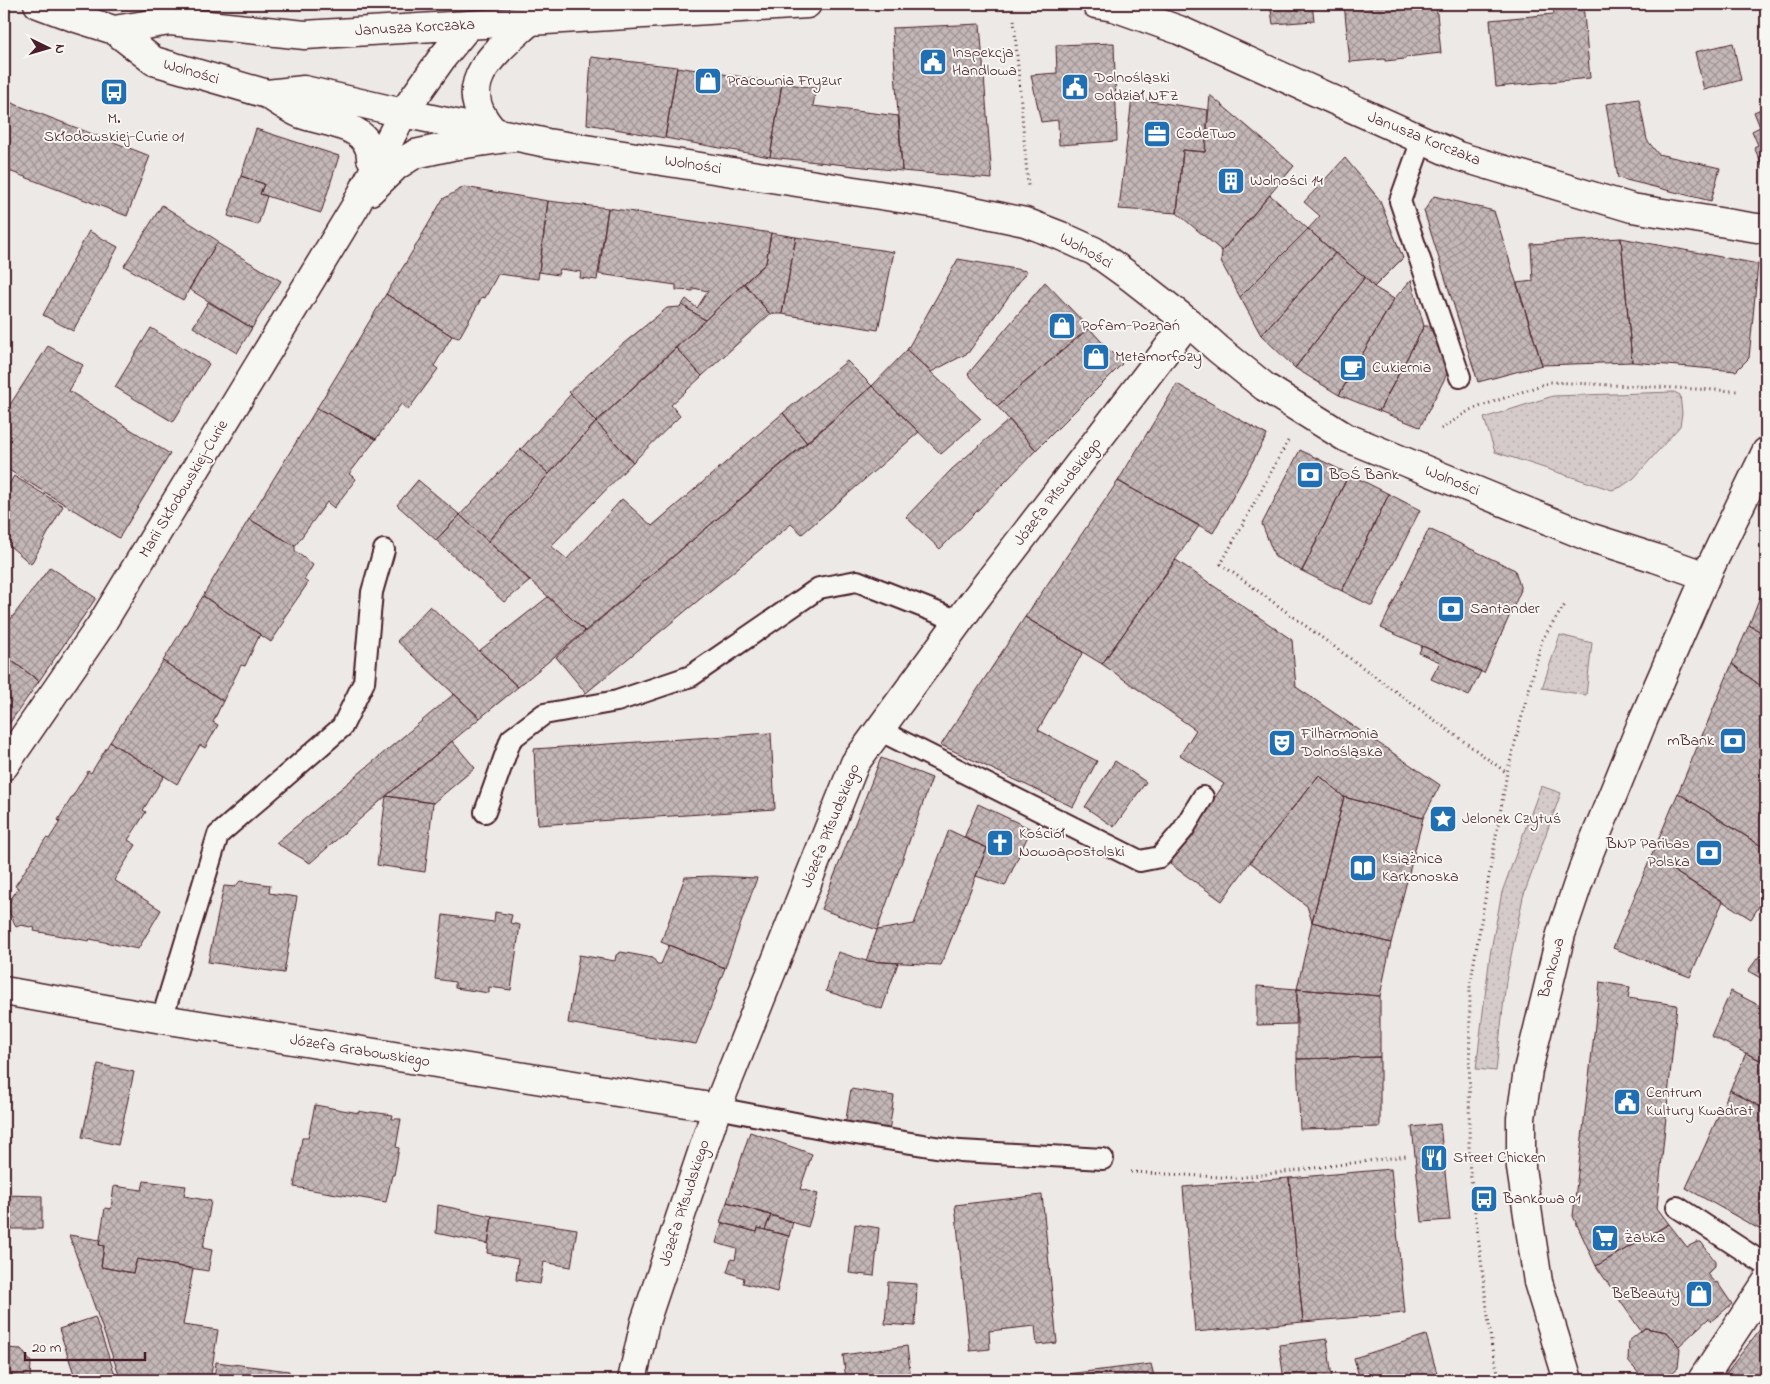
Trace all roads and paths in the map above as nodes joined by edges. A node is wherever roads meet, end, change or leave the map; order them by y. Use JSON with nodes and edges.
{"nodes":[{"id":1,"x":38,"y":4,"type":"edge"},
{"id":2,"x":807,"y":4,"type":"edge"},
{"id":3,"x":1096,"y":4,"type":"edge"},
{"id":4,"x":1014,"y":20,"type":"dead end"},
{"id":5,"x":530,"y":22,"type":"junction"},
{"id":6,"x":469,"y":26,"type":"junction"},
{"id":7,"x":114,"y":30,"type":"junction"},
{"id":8,"x":267,"y":94,"type":"junction"},
{"id":9,"x":403,"y":113,"type":"junction"},
{"id":10,"x":506,"y":135,"type":"junction"},
{"id":11,"x":1422,"y":140,"type":"junction"},
{"id":12,"x":384,"y":162,"type":"junction"},
{"id":13,"x":1028,"y":189,"type":"dead end"},
{"id":14,"x":355,"y":207,"type":"junction"},
{"id":15,"x":1763,"y":230,"type":"edge"},
{"id":16,"x":1188,"y":322,"type":"junction"},
{"id":17,"x":1460,"y":377,"type":"dead end"},
{"id":18,"x":1738,"y":391,"type":"dead end"},
{"id":19,"x":1304,"y":413,"type":"junction"},
{"id":20,"x":1441,"y":429,"type":"dead end"},
{"id":21,"x":1766,"y":452,"type":"edge"},
{"id":22,"x":384,"y":550,"type":"dead end"},
{"id":23,"x":1706,"y":576,"type":"junction"},
{"id":24,"x":1566,"y":603,"type":"dead end"},
{"id":25,"x":959,"y":621,"type":"junction"},
{"id":26,"x":879,"y":730,"type":"junction"},
{"id":27,"x":4,"y":766,"type":"edge"},
{"id":28,"x":1507,"y":773,"type":"junction"},
{"id":29,"x":1203,"y":797,"type":"dead end"},
{"id":30,"x":485,"y":812,"type":"dead end"},
{"id":31,"x":4,"y":991,"type":"edge"},
{"id":32,"x":162,"y":1019,"type":"junction"},
{"id":33,"x":717,"y":1108,"type":"junction"},
{"id":34,"x":1103,"y":1159,"type":"dead end"},
{"id":35,"x":1677,"y":1207,"type":"dead end"},
{"id":36,"x":1766,"y":1265,"type":"edge"},
{"id":37,"x":1766,"y":1283,"type":"edge"},
{"id":38,"x":632,"y":1380,"type":"edge"},
{"id":39,"x":1500,"y":1380,"type":"edge"},
{"id":40,"x":1568,"y":1380,"type":"edge"},
{"id":41,"x":1702,"y":1380,"type":"edge"}],
"edges":[{"from":1,"to":7,"type":"street","name":"Wolności"},
{"from":2,"to":5,"type":"street","name":"Janusza Korczaka"},
{"from":3,"to":11,"type":"street","name":"Janusza Korczaka"},
{"from":4,"to":13,"type":"path"},
{"from":5,"to":6,"type":"street","name":"Janusza Korczaka"},
{"from":5,"to":10,"type":"street"},
{"from":6,"to":7,"type":"street","name":"Janusza Korczaka"},
{"from":6,"to":9,"type":"street","name":"Marii Skłodowskiej-Curie"},
{"from":7,"to":8,"type":"street","name":"Wolności"},
{"from":8,"to":9,"type":"street","name":"Wolności"},
{"from":8,"to":12,"type":"street","name":"Wolności"},
{"from":9,"to":10,"type":"street","name":"Wolności"},
{"from":9,"to":14,"type":"street","name":"Marii Skłodowskiej-Curie"},
{"from":10,"to":12,"type":"street","name":"Wolności"},
{"from":10,"to":16,"type":"street","name":"Wolności"},
{"from":11,"to":15,"type":"street","name":"Janusza Korczaka"},
{"from":11,"to":17,"type":"lane"},
{"from":12,"to":14,"type":"street","name":"Marii Skłodowskiej-Curie"},
{"from":14,"to":27,"type":"street","name":"Marii Skłodowskiej-Curie"},
{"from":16,"to":19,"type":"street","name":"Wolności"},
{"from":16,"to":25,"type":"street","name":"Józefa Piłsudskiego"},
{"from":18,"to":20,"type":"path"},
{"from":19,"to":23,"type":"street","name":"Wolności"},
{"from":19,"to":28,"type":"path"},
{"from":21,"to":23,"type":"street","name":"Bankowa"},
{"from":22,"to":32,"type":"lane"},
{"from":23,"to":40,"type":"street","name":"Bankowa"},
{"from":24,"to":28,"type":"path"},
{"from":25,"to":26,"type":"street","name":"Józefa Piłsudskiego"},
{"from":25,"to":30,"type":"lane"},
{"from":26,"to":29,"type":"lane"},
{"from":26,"to":33,"type":"street","name":"Józefa Piłsudskiego"},
{"from":28,"to":39,"type":"path"},
{"from":31,"to":32,"type":"street","name":"Józefa Grabowskiego"},
{"from":32,"to":33,"type":"street","name":"Józefa Grabowskiego"},
{"from":33,"to":34,"type":"lane"},
{"from":33,"to":38,"type":"street","name":"Józefa Piłsudskiego"},
{"from":35,"to":36,"type":"lane"},
{"from":37,"to":41,"type":"street"}]}
